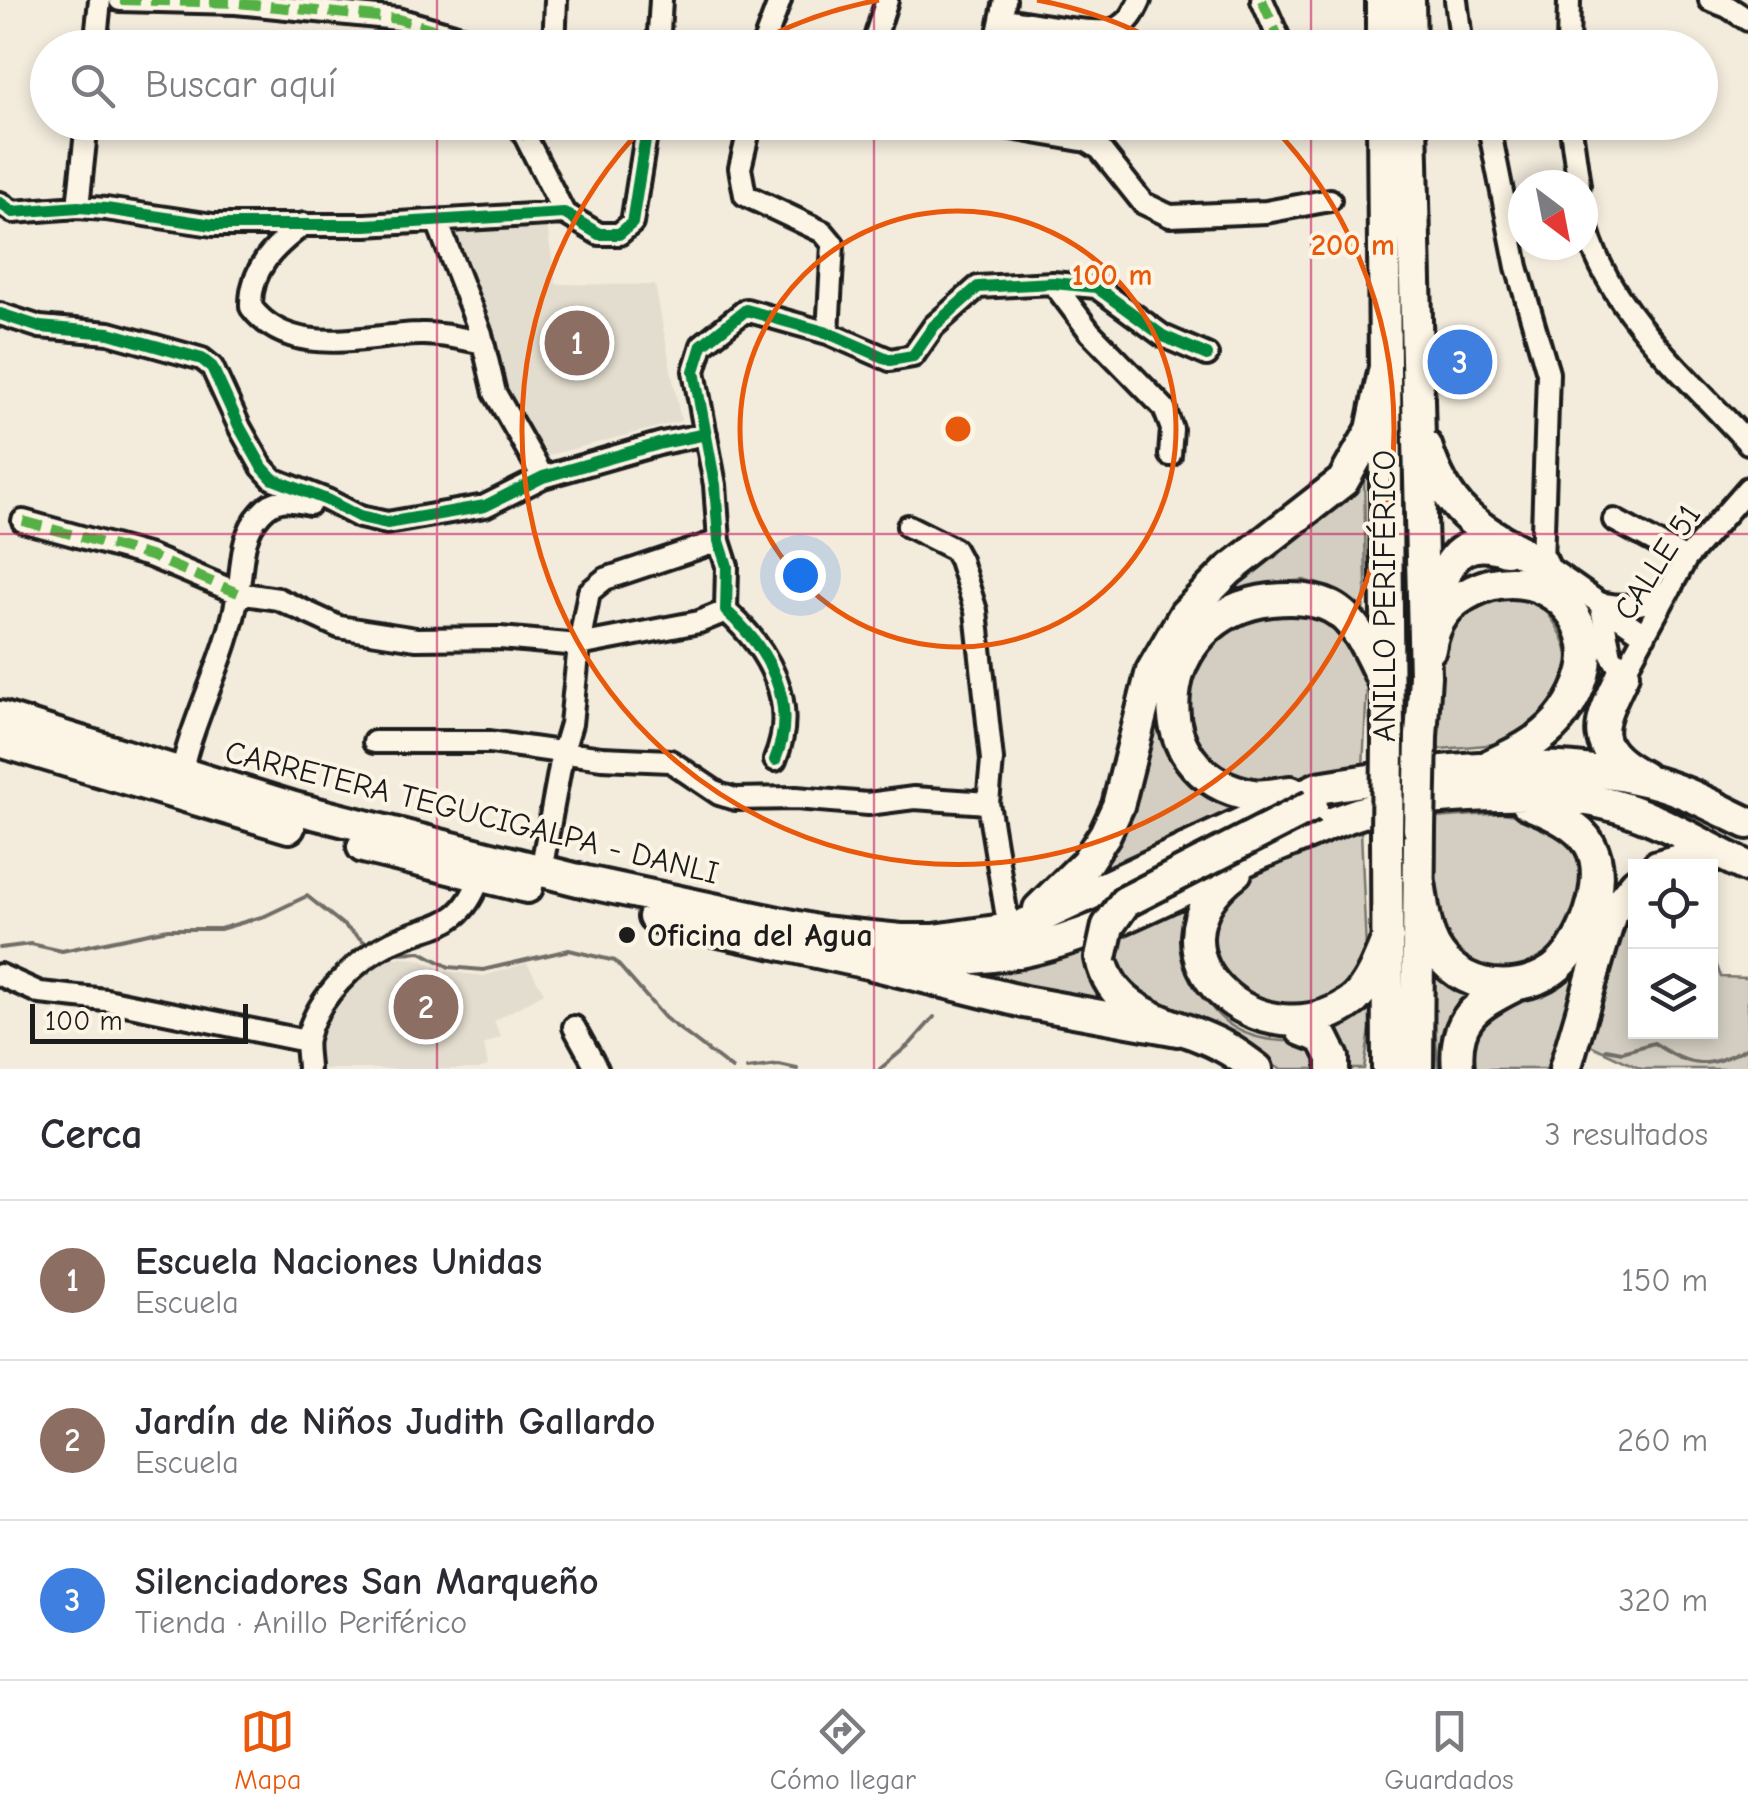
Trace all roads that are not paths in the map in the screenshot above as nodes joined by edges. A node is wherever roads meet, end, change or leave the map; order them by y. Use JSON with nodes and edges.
{"nodes":[{"id":1,"x":100,"y":0,"type":"edge"},
{"id":2,"x":120,"y":0,"type":"edge"},
{"id":3,"x":556,"y":0,"type":"edge"},
{"id":4,"x":661,"y":0,"type":"edge"},
{"id":5,"x":780,"y":0,"type":"edge"},
{"id":6,"x":887,"y":0,"type":"edge"},
{"id":7,"x":1140,"y":0,"type":"edge"},
{"id":8,"x":1262,"y":0,"type":"edge"},
{"id":9,"x":1382,"y":0,"type":"edge"},
{"id":10,"x":1409,"y":0,"type":"edge"},
{"id":11,"x":1456,"y":0,"type":"edge"},
{"id":12,"x":1569,"y":0,"type":"edge"},
{"id":13,"x":1710,"y":0,"type":"edge"},
{"id":14,"x":198,"y":1,"type":"edge"},
{"id":15,"x":1004,"y":10,"type":"edge"},
{"id":16,"x":1748,"y":20,"type":"edge"},
{"id":17,"x":97,"y":30,"type":"edge"},
{"id":18,"x":437,"y":30,"type":"edge"},
{"id":19,"x":555,"y":30,"type":"edge"},
{"id":20,"x":659,"y":30,"type":"edge"},
{"id":21,"x":769,"y":30,"type":"edge"},
{"id":22,"x":878,"y":30,"type":"edge"},
{"id":23,"x":1089,"y":30,"type":"edge"},
{"id":24,"x":1114,"y":30,"type":"edge"},
{"id":25,"x":1276,"y":30,"type":"edge"},
{"id":26,"x":1382,"y":30,"type":"edge"},
{"id":27,"x":1410,"y":30,"type":"edge"},
{"id":28,"x":1460,"y":30,"type":"edge"},
{"id":29,"x":1568,"y":30,"type":"edge"},
{"id":30,"x":85,"y":140,"type":"edge"},
{"id":31,"x":531,"y":140,"type":"edge"},
{"id":32,"x":645,"y":140,"type":"edge"},
{"id":33,"x":747,"y":140,"type":"edge"},
{"id":34,"x":1081,"y":140,"type":"edge"},
{"id":35,"x":1383,"y":140,"type":"edge"},
{"id":36,"x":1411,"y":140,"type":"edge"},
{"id":37,"x":1492,"y":140,"type":"edge"},
{"id":38,"x":1573,"y":140,"type":"edge"},
{"id":39,"x":1577,"y":170,"type":"edge"},
{"id":40,"x":1330,"y":200,"type":"dead end"},
{"id":41,"x":0,"y":203,"type":"edge"},
{"id":42,"x":78,"y":207,"type":"junction"},
{"id":43,"x":564,"y":212,"type":"junction"},
{"id":44,"x":437,"y":221,"type":"junction"},
{"id":45,"x":304,"y":224,"type":"junction"},
{"id":46,"x":1597,"y":260,"type":"edge"},
{"id":47,"x":1052,"y":282,"type":"junction"},
{"id":48,"x":0,"y":314,"type":"edge"},
{"id":49,"x":828,"y":333,"type":"junction"},
{"id":50,"x":482,"y":343,"type":"junction"},
{"id":51,"x":1207,"y":355,"type":"dead end"},
{"id":52,"x":1385,"y":367,"type":"junction"},
{"id":53,"x":1418,"y":420,"type":"junction"},
{"id":54,"x":706,"y":434,"type":"junction"},
{"id":55,"x":1748,"y":443,"type":"edge"},
{"id":56,"x":1170,"y":455,"type":"dead end"},
{"id":57,"x":544,"y":478,"type":"junction"},
{"id":58,"x":1748,"y":488,"type":"edge"},
{"id":59,"x":342,"y":507,"type":"junction"},
{"id":60,"x":1614,"y":520,"type":"dead end"},
{"id":61,"x":23,"y":521,"type":"dead end"},
{"id":62,"x":908,"y":526,"type":"dead end"},
{"id":63,"x":719,"y":541,"type":"junction"},
{"id":64,"x":1686,"y":559,"type":"junction"},
{"id":65,"x":1542,"y":564,"type":"junction"},
{"id":66,"x":1673,"y":586,"type":"junction"},
{"id":67,"x":238,"y":593,"type":"junction"},
{"id":68,"x":1600,"y":603,"type":"junction"},
{"id":69,"x":726,"y":610,"type":"junction"},
{"id":70,"x":1433,"y":628,"type":"junction"},
{"id":71,"x":1645,"y":634,"type":"junction"},
{"id":72,"x":579,"y":644,"type":"junction"},
{"id":73,"x":1623,"y":674,"type":"junction"},
{"id":74,"x":1425,"y":676,"type":"junction"},
{"id":75,"x":1388,"y":691,"type":"junction"},
{"id":76,"x":0,"y":717,"type":"edge"},
{"id":77,"x":0,"y":741,"type":"edge"},
{"id":78,"x":374,"y":742,"type":"dead end"},
{"id":79,"x":563,"y":751,"type":"junction"},
{"id":80,"x":775,"y":760,"type":"dead end"},
{"id":81,"x":1650,"y":781,"type":"junction"},
{"id":82,"x":1484,"y":782,"type":"junction"},
{"id":83,"x":179,"y":785,"type":"junction"},
{"id":84,"x":1315,"y":797,"type":"junction"},
{"id":85,"x":988,"y":802,"type":"junction"},
{"id":86,"x":1748,"y":822,"type":"edge"},
{"id":87,"x":1260,"y":854,"type":"junction"},
{"id":88,"x":1734,"y":861,"type":"edge"},
{"id":89,"x":542,"y":871,"type":"junction"},
{"id":90,"x":480,"y":877,"type":"junction"},
{"id":91,"x":1418,"y":877,"type":"junction"},
{"id":92,"x":1628,"y":893,"type":"edge"},
{"id":93,"x":1013,"y":929,"type":"junction"},
{"id":94,"x":1388,"y":938,"type":"junction"},
{"id":95,"x":868,"y":962,"type":"junction"},
{"id":96,"x":0,"y":975,"type":"edge"},
{"id":97,"x":1514,"y":986,"type":"junction"},
{"id":98,"x":574,"y":1026,"type":"dead end"},
{"id":99,"x":1178,"y":1030,"type":"junction"},
{"id":100,"x":1302,"y":1030,"type":"junction"},
{"id":101,"x":306,"y":1041,"type":"junction"},
{"id":102,"x":1256,"y":1068,"type":"edge"},
{"id":103,"x":308,"y":1069,"type":"edge"},
{"id":104,"x":597,"y":1069,"type":"edge"},
{"id":105,"x":1332,"y":1069,"type":"edge"},
{"id":106,"x":1388,"y":1069,"type":"edge"},
{"id":107,"x":1417,"y":1069,"type":"edge"},
{"id":108,"x":1458,"y":1069,"type":"edge"},
{"id":109,"x":1565,"y":1069,"type":"edge"}],
"edges":[{"from":1,"to":17,"type":"street"},
{"from":2,"to":14,"type":"street"},
{"from":3,"to":19,"type":"street"},
{"from":4,"to":20,"type":"street"},
{"from":5,"to":21,"type":"street"},
{"from":6,"to":22,"type":"street"},
{"from":7,"to":24,"type":"street"},
{"from":8,"to":25,"type":"street"},
{"from":9,"to":26,"type":"highway"},
{"from":10,"to":27,"type":"highway"},
{"from":11,"to":28,"type":"street"},
{"from":12,"to":29,"type":"street"},
{"from":13,"to":16,"type":"street"},
{"from":14,"to":18,"type":"street"},
{"from":15,"to":23,"type":"street"},
{"from":30,"to":42,"type":"street"},
{"from":31,"to":43,"type":"street"},
{"from":32,"to":43,"type":"street"},
{"from":33,"to":49,"type":"street"},
{"from":34,"to":40,"type":"street"},
{"from":35,"to":52,"type":"highway","name":"ANILLO PERIFÉRICO"},
{"from":36,"to":53,"type":"highway","name":"ANILLO PERIFÉRICO"},
{"from":37,"to":65,"type":"street"},
{"from":38,"to":39,"type":"street"},
{"from":41,"to":42,"type":"street"},
{"from":42,"to":45,"type":"street"},
{"from":43,"to":44,"type":"street"},
{"from":44,"to":45,"type":"street"},
{"from":44,"to":50,"type":"street"},
{"from":45,"to":50,"type":"street"},
{"from":46,"to":55,"type":"street"},
{"from":47,"to":49,"type":"street"},
{"from":47,"to":51,"type":"street"},
{"from":47,"to":56,"type":"street"},
{"from":48,"to":59,"type":"street"},
{"from":49,"to":54,"type":"street"},
{"from":50,"to":57,"type":"street"},
{"from":52,"to":75,"type":"highway","name":"ANILLO PERIFÉRICO"},
{"from":52,"to":93,"type":"highway"},
{"from":53,"to":65,"type":"highway"},
{"from":53,"to":74,"type":"highway","name":"ANILLO PERIFÉRICO"},
{"from":54,"to":57,"type":"street"},
{"from":54,"to":63,"type":"street"},
{"from":57,"to":59,"type":"street"},
{"from":58,"to":64,"type":"street","name":"CALLE 51"},
{"from":59,"to":67,"type":"street"},
{"from":60,"to":64,"type":"street"},
{"from":61,"to":67,"type":"street"},
{"from":62,"to":85,"type":"street"},
{"from":63,"to":69,"type":"street"},
{"from":63,"to":72,"type":"street"},
{"from":64,"to":66,"type":"street","name":"CALLE 51"},
{"from":65,"to":68,"type":"street"},
{"from":65,"to":70,"type":"highway"},
{"from":66,"to":68,"type":"street"},
{"from":66,"to":71,"type":"street","name":"CALLE 51"},
{"from":67,"to":72,"type":"street"},
{"from":67,"to":83,"type":"street"},
{"from":68,"to":71,"type":"street"},
{"from":68,"to":73,"type":"street"},
{"from":69,"to":72,"type":"street"},
{"from":69,"to":80,"type":"street"},
{"from":70,"to":74,"type":"highway"},
{"from":70,"to":82,"type":"highway"},
{"from":71,"to":73,"type":"street","name":"CALLE 51"},
{"from":72,"to":79,"type":"street"},
{"from":73,"to":81,"type":"highway"},
{"from":74,"to":91,"type":"highway","name":"ANILLO PERIFÉRICO","bridge":true},
{"from":75,"to":84,"type":"highway"},
{"from":75,"to":94,"type":"highway","name":"ANILLO PERIFÉRICO","bridge":true},
{"from":76,"to":83,"type":"highway","name":"CARRETERA TEGUCIGALPA - DANLI"},
{"from":77,"to":83,"type":"highway","name":"CARRETERA TEGUCIGALPA - DANLI"},
{"from":78,"to":79,"type":"street"},
{"from":79,"to":85,"type":"street"},
{"from":79,"to":89,"type":"street"},
{"from":81,"to":82,"type":"highway"},
{"from":81,"to":86,"type":"highway"},
{"from":82,"to":84,"type":"highway"},
{"from":82,"to":87,"type":"highway"},
{"from":82,"to":88,"type":"highway"},
{"from":82,"to":97,"type":"highway"},
{"from":83,"to":89,"type":"highway","name":"CARRETERA TEGUCIGALPA - DANLI"},
{"from":83,"to":90,"type":"highway","name":"CARRETERA TEGUCIGALPA - DANLI"},
{"from":84,"to":93,"type":"highway","name":"CARRETERA TEGUCIGALPA - DANLI"},
{"from":84,"to":99,"type":"highway","bridge":true},
{"from":85,"to":93,"type":"street"},
{"from":87,"to":95,"type":"highway"},
{"from":87,"to":100,"type":"highway"},
{"from":89,"to":93,"type":"highway","name":"CARRETERA TEGUCIGALPA - DANLI"},
{"from":90,"to":95,"type":"highway","name":"CARRETERA TEGUCIGALPA - DANLI"},
{"from":90,"to":101,"type":"street"},
{"from":91,"to":97,"type":"highway"},
{"from":91,"to":107,"type":"highway","name":"ANILLO PERIFÉRICO"},
{"from":92,"to":109,"type":"highway"},
{"from":94,"to":100,"type":"highway"},
{"from":94,"to":106,"type":"highway","name":"ANILLO PERIFÉRICO"},
{"from":95,"to":99,"type":"highway"},
{"from":96,"to":101,"type":"street"},
{"from":97,"to":108,"type":"highway"},
{"from":98,"to":104,"type":"street"},
{"from":99,"to":102,"type":"highway"},
{"from":100,"to":105,"type":"highway"},
{"from":101,"to":103,"type":"street"}]}
